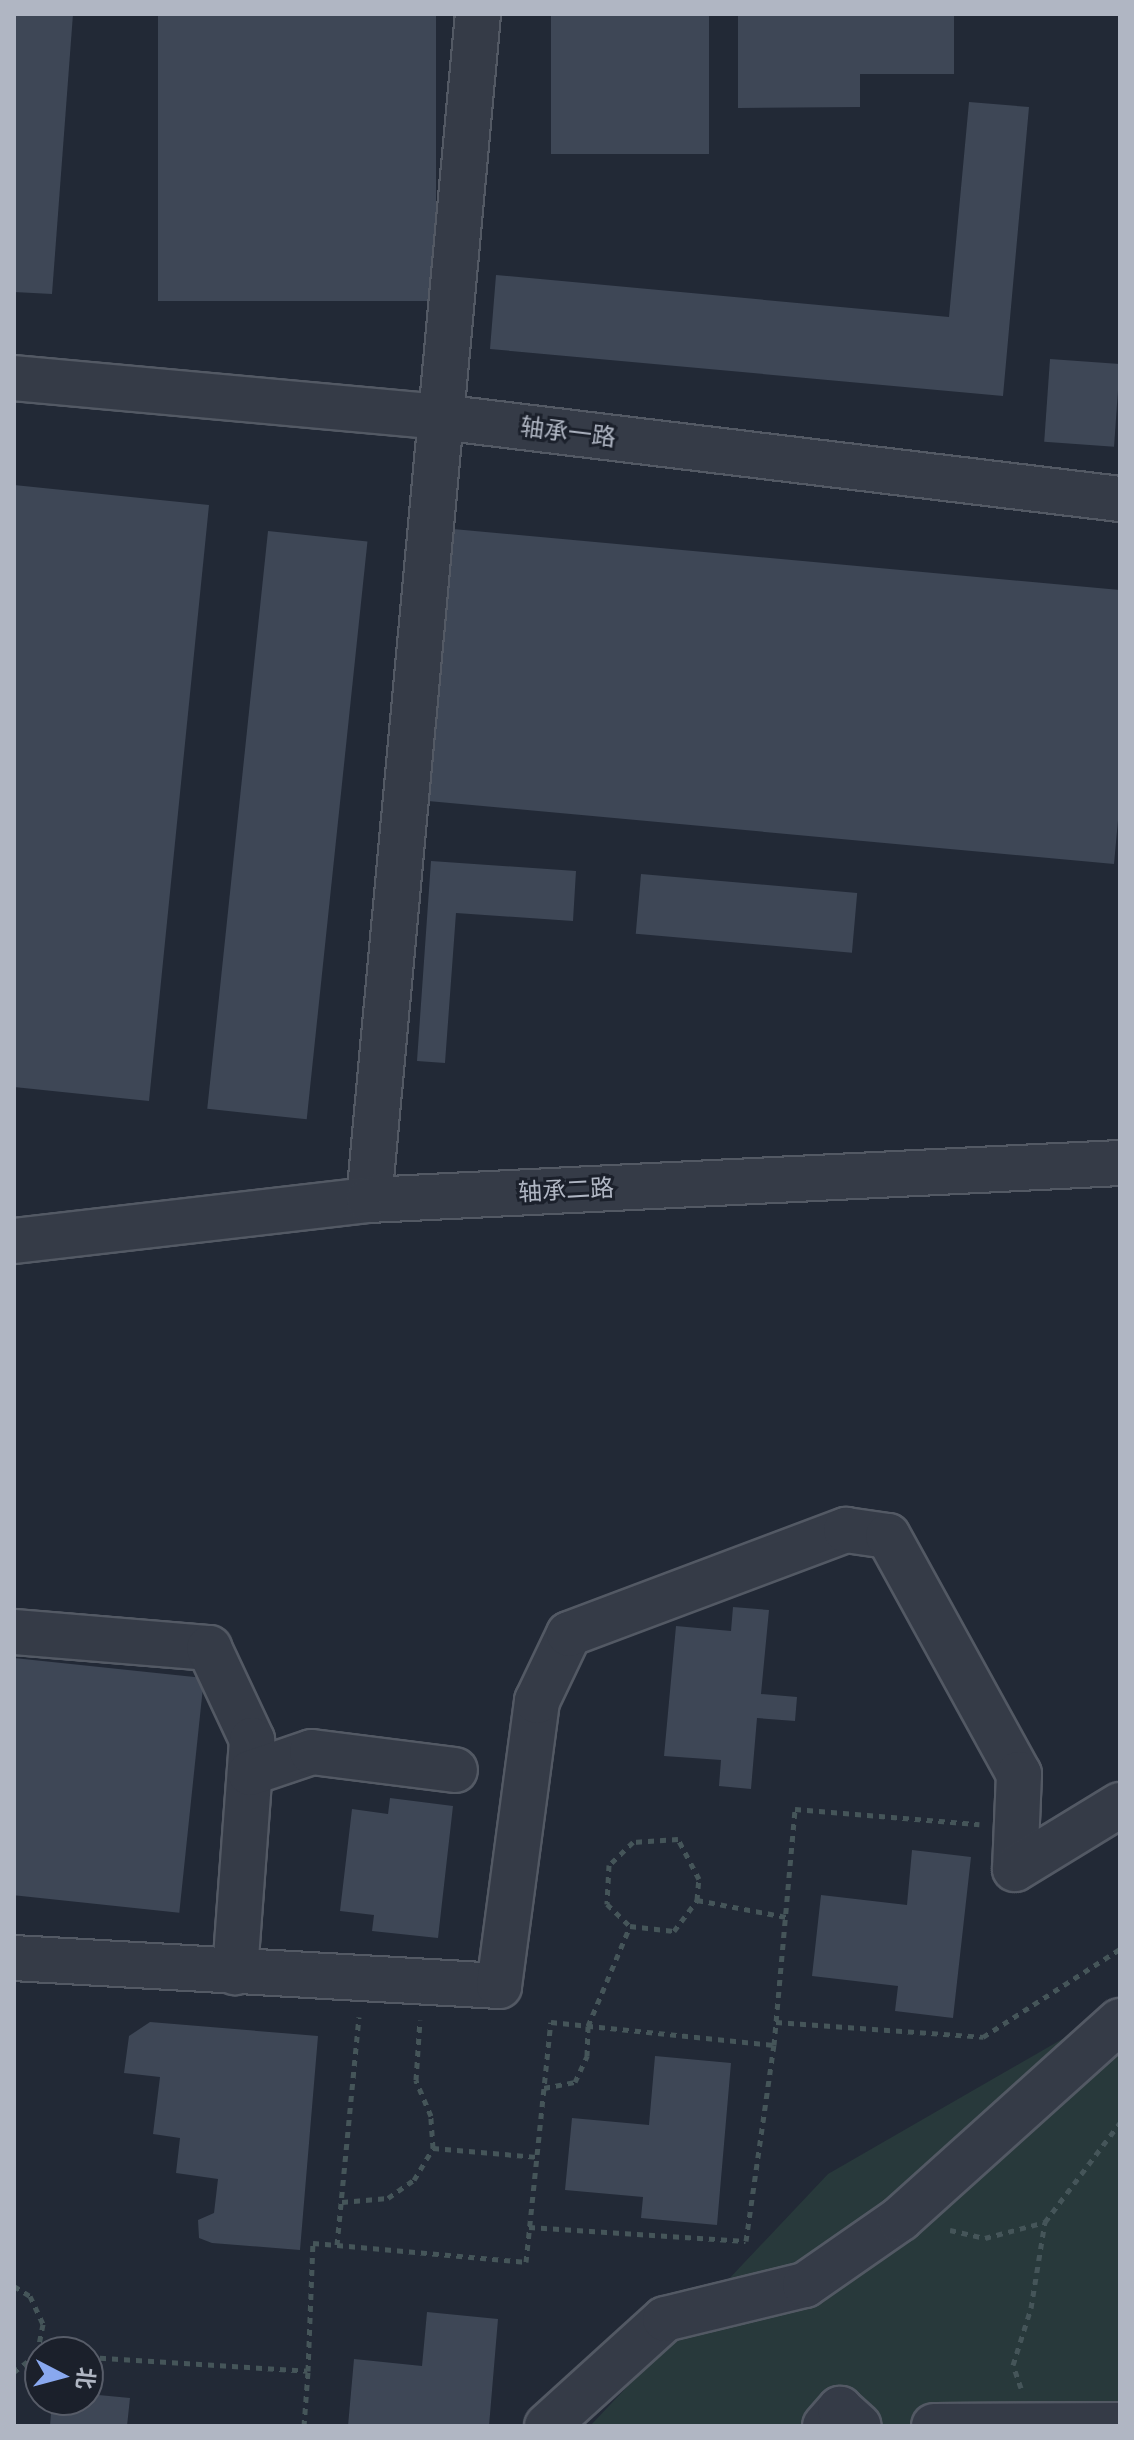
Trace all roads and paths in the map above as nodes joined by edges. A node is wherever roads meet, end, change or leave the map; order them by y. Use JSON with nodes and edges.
{"nodes":[{"id":1,"x":478,"y":14,"type":"edge"},
{"id":2,"x":14,"y":378,"type":"edge"},
{"id":3,"x":440,"y":417,"type":"junction"},
{"id":4,"x":1120,"y":499,"type":"edge"},
{"id":5,"x":1120,"y":1163,"type":"edge"},
{"id":6,"x":369,"y":1200,"type":"junction"},
{"id":7,"x":14,"y":1241,"type":"edge"},
{"id":8,"x":14,"y":1632,"type":"edge"},
{"id":9,"x":455,"y":1770,"type":"dead end"},
{"id":10,"x":250,"y":1773,"type":"junction"},
{"id":11,"x":1120,"y":1805,"type":"edge"},
{"id":12,"x":1017,"y":1826,"type":"junction"},
{"id":13,"x":697,"y":1900,"type":"junction"},
{"id":14,"x":786,"y":1917,"type":"junction"},
{"id":15,"x":630,"y":1926,"type":"junction"},
{"id":16,"x":1120,"y":1949,"type":"edge"},
{"id":17,"x":14,"y":1958,"type":"edge"},
{"id":18,"x":235,"y":1972,"type":"junction"},
{"id":19,"x":362,"y":1979,"type":"junction"},
{"id":20,"x":425,"y":1983,"type":"junction"},
{"id":21,"x":1120,"y":2021,"type":"edge"},
{"id":22,"x":776,"y":2022,"type":"junction"},
{"id":23,"x":588,"y":2026,"type":"junction"},
{"id":24,"x":774,"y":2045,"type":"junction"},
{"id":25,"x":544,"y":2088,"type":"junction"},
{"id":26,"x":1120,"y":2123,"type":"edge"},
{"id":27,"x":433,"y":2148,"type":"junction"},
{"id":28,"x":537,"y":2157,"type":"junction"},
{"id":29,"x":341,"y":2202,"type":"junction"},
{"id":30,"x":900,"y":2219,"type":"junction"},
{"id":31,"x":1045,"y":2222,"type":"junction"},
{"id":32,"x":529,"y":2227,"type":"junction"},
{"id":33,"x":337,"y":2245,"type":"junction"},
{"id":34,"x":14,"y":2286,"type":"edge"},
{"id":35,"x":41,"y":2336,"type":"edge"},
{"id":36,"x":104,"y":2358,"type":"edge"},
{"id":37,"x":308,"y":2371,"type":"junction"},
{"id":38,"x":1032,"y":2425,"type":"edge"},
{"id":39,"x":1120,"y":2425,"type":"edge"},
{"id":40,"x":304,"y":2426,"type":"edge"},
{"id":41,"x":547,"y":2426,"type":"edge"},
{"id":42,"x":825,"y":2426,"type":"edge"},
{"id":43,"x":859,"y":2426,"type":"edge"},
{"id":44,"x":934,"y":2426,"type":"edge"}],
"edges":[{"from":1,"to":3,"type":"street"},
{"from":2,"to":3,"type":"street","name":"轴承一路"},
{"from":3,"to":4,"type":"street","name":"轴承一路"},
{"from":3,"to":6,"type":"street"},
{"from":5,"to":6,"type":"street","name":"轴承二路"},
{"from":6,"to":7,"type":"street","name":"轴承二路"},
{"from":8,"to":10,"type":"street"},
{"from":9,"to":10,"type":"street"},
{"from":10,"to":18,"type":"street"},
{"from":11,"to":12,"type":"street"},
{"from":12,"to":14,"type":"path"},
{"from":12,"to":20,"type":"street"},
{"from":13,"to":14,"type":"path"},
{"from":13,"to":15,"type":"path"},
{"from":13,"to":15,"type":"path"},
{"from":14,"to":22,"type":"path"},
{"from":15,"to":23,"type":"path"},
{"from":16,"to":22,"type":"path"},
{"from":17,"to":18,"type":"street"},
{"from":18,"to":19,"type":"street"},
{"from":19,"to":20,"type":"street"},
{"from":19,"to":29,"type":"path"},
{"from":20,"to":27,"type":"path"},
{"from":21,"to":30,"type":"street"},
{"from":22,"to":24,"type":"path"},
{"from":23,"to":24,"type":"path"},
{"from":23,"to":25,"type":"path"},
{"from":23,"to":25,"type":"path"},
{"from":24,"to":32,"type":"path"},
{"from":25,"to":28,"type":"path"},
{"from":26,"to":31,"type":"path"},
{"from":27,"to":28,"type":"path"},
{"from":27,"to":29,"type":"path"},
{"from":28,"to":32,"type":"path"},
{"from":29,"to":33,"type":"path"},
{"from":30,"to":31,"type":"path"},
{"from":30,"to":41,"type":"street"},
{"from":31,"to":38,"type":"path"},
{"from":32,"to":33,"type":"path"},
{"from":33,"to":37,"type":"path"},
{"from":34,"to":35,"type":"path"},
{"from":36,"to":37,"type":"path"},
{"from":37,"to":40,"type":"path"},
{"from":38,"to":39,"type":"street"},
{"from":38,"to":44,"type":"street"},
{"from":42,"to":43,"type":"street"}]}
